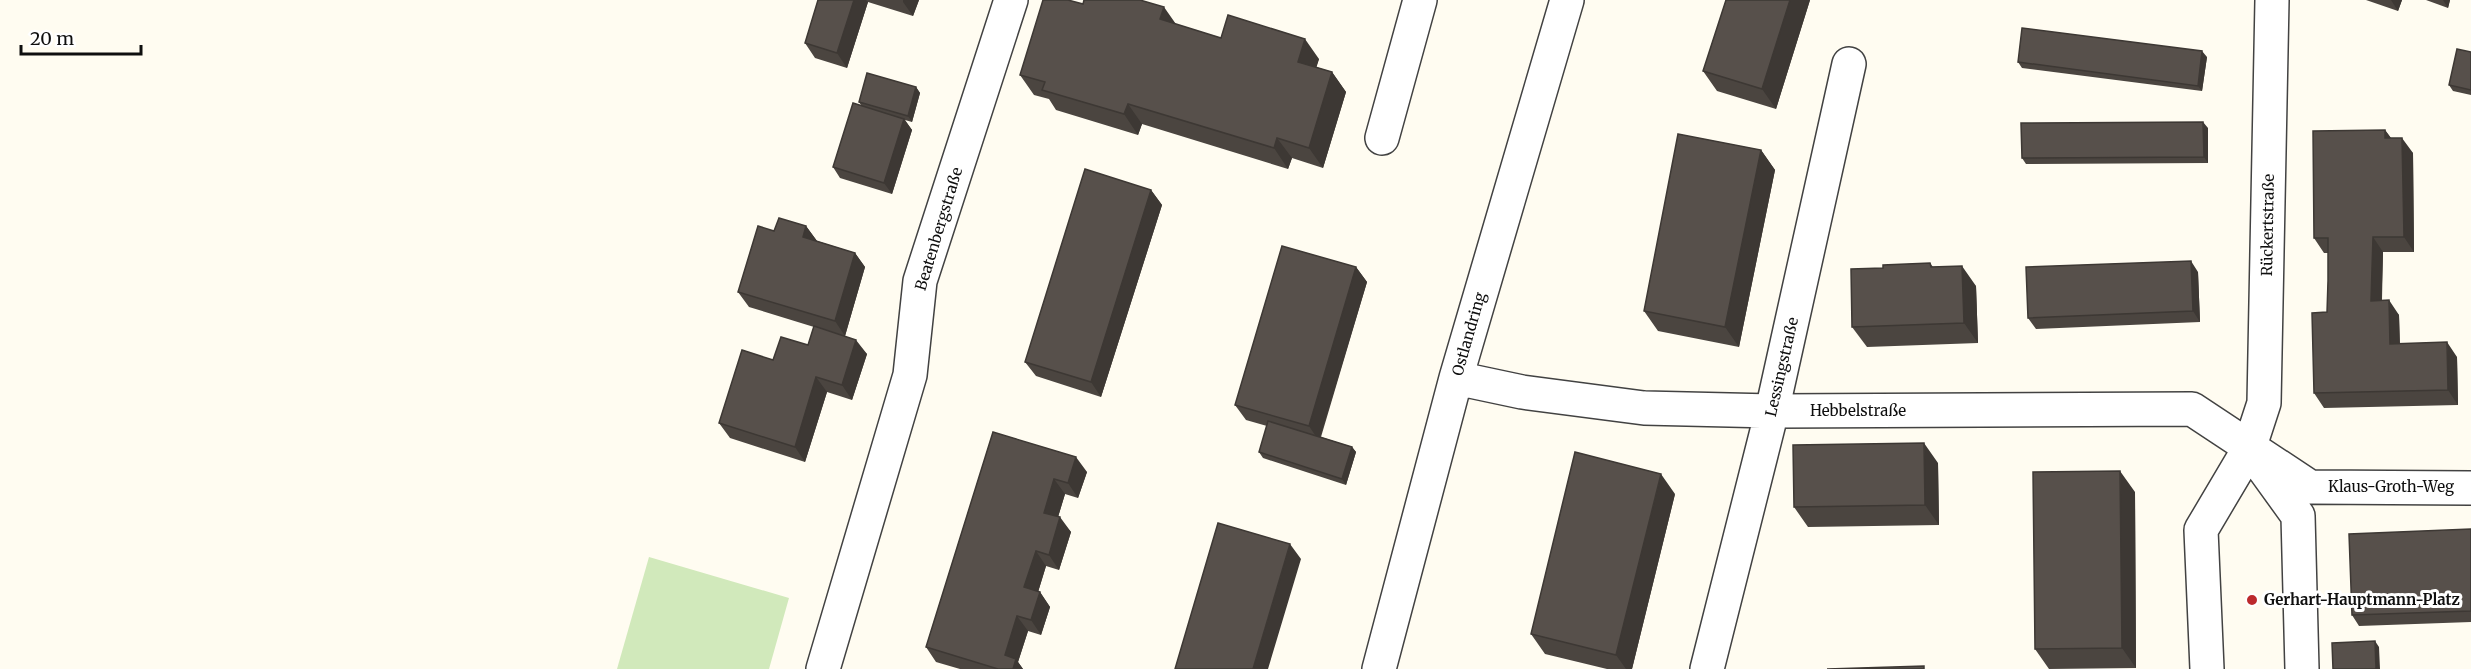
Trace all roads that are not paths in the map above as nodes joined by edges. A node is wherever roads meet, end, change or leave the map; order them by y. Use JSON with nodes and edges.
{"nodes":[{"id":1,"x":1011,"y":0,"type":"edge"},
{"id":2,"x":1420,"y":0,"type":"edge"},
{"id":3,"x":1567,"y":0,"type":"edge"},
{"id":4,"x":2272,"y":0,"type":"edge"},
{"id":5,"x":1849,"y":64,"type":"dead end"},
{"id":6,"x":1382,"y":138,"type":"dead end"},
{"id":7,"x":1456,"y":378,"type":"junction"},
{"id":8,"x":1772,"y":411,"type":"junction"},
{"id":9,"x":2249,"y":449,"type":"junction"},
{"id":10,"x":2471,"y":488,"type":"edge"},
{"id":11,"x":823,"y":669,"type":"edge"},
{"id":12,"x":1379,"y":669,"type":"edge"},
{"id":13,"x":1707,"y":669,"type":"edge"},
{"id":14,"x":2207,"y":669,"type":"edge"},
{"id":15,"x":2302,"y":669,"type":"edge"}],
"edges":[{"from":1,"to":11,"type":"street","name":"Beatenbergstraße"},
{"from":2,"to":6,"type":"street"},
{"from":3,"to":7,"type":"street","name":"Ostlandring"},
{"from":4,"to":9,"type":"street","name":"Rückertstraße"},
{"from":5,"to":8,"type":"street","name":"Lessingstraße"},
{"from":7,"to":8,"type":"street","name":"Hebbelstraße"},
{"from":7,"to":12,"type":"street","name":"Ostlandring"},
{"from":8,"to":9,"type":"street","name":"Hebbelstraße"},
{"from":8,"to":13,"type":"street","name":"Lessingstraße"},
{"from":9,"to":10,"type":"street","name":"Klaus-Groth-Weg"},
{"from":9,"to":14,"type":"street"},
{"from":9,"to":15,"type":"street"}]}
